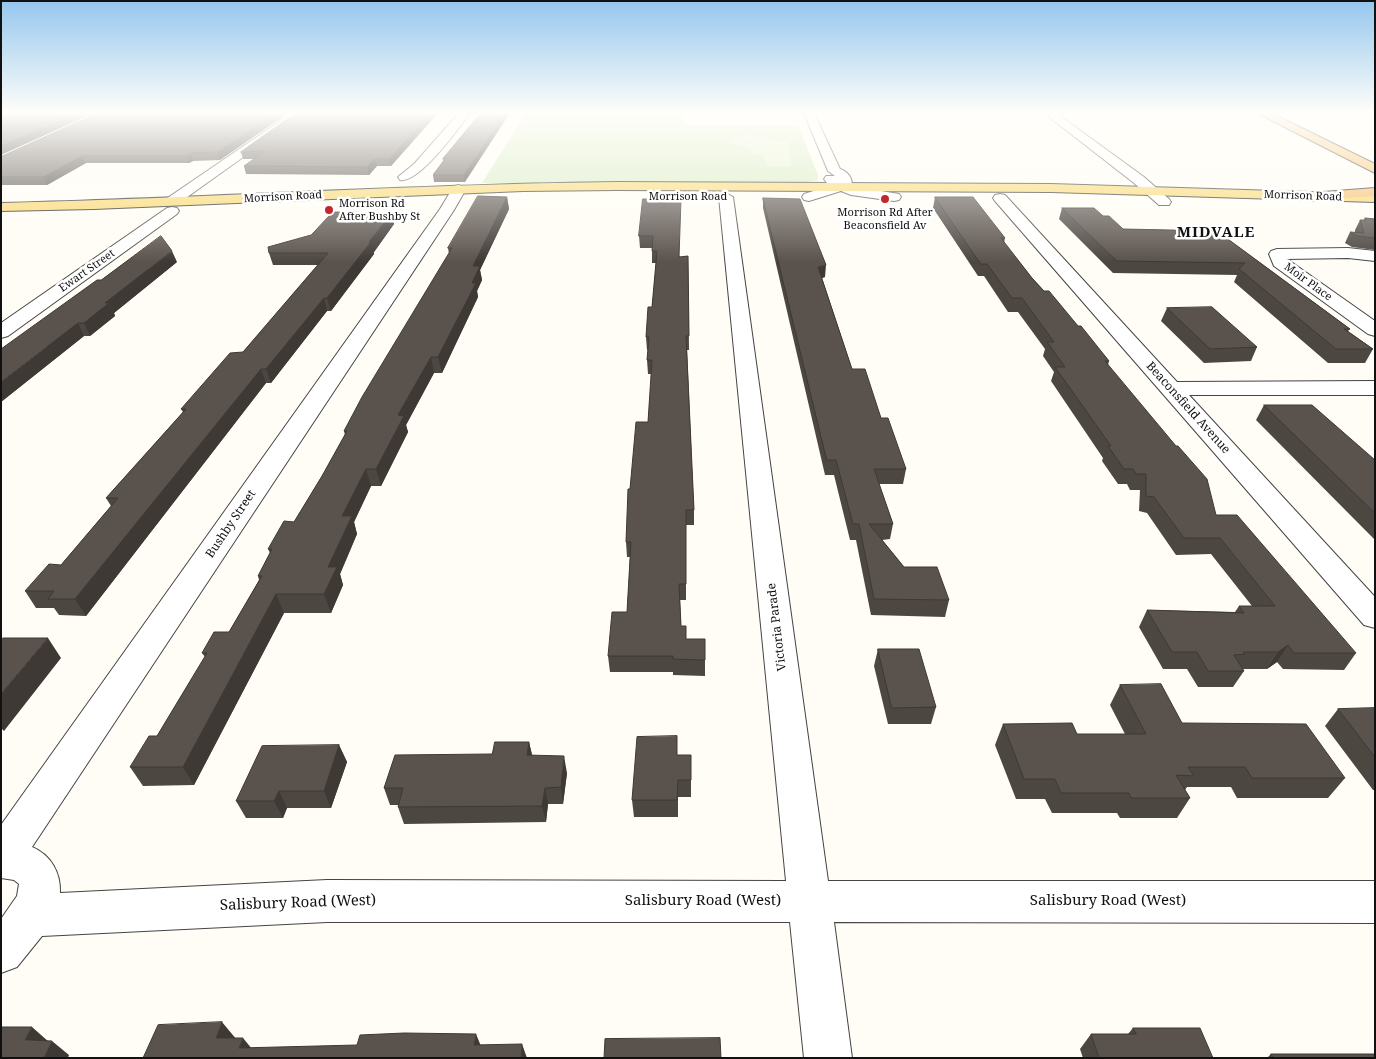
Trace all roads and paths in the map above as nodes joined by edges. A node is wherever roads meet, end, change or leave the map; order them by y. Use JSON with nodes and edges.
{"nodes":[{"id":1,"x":233,"y":162,"type":"edge"},
{"id":2,"x":423,"y":162,"type":"edge"},
{"id":3,"x":831,"y":162,"type":"edge"},
{"id":4,"x":1114,"y":162,"type":"edge"},
{"id":5,"x":1362,"y":162,"type":"edge"},
{"id":6,"x":1375,"y":169,"type":"edge"},
{"id":7,"x":406,"y":177,"type":"dead end"},
{"id":8,"x":840,"y":186,"type":"junction"},
{"id":9,"x":1152,"y":191,"type":"junction"},
{"id":10,"x":1375,"y":192,"type":"edge"},
{"id":11,"x":456,"y":194,"type":"junction"},
{"id":12,"x":1310,"y":196,"type":"junction"},
{"id":13,"x":726,"y":197,"type":"junction"},
{"id":14,"x":809,"y":197,"type":"junction"},
{"id":15,"x":894,"y":198,"type":"junction"},
{"id":16,"x":1000,"y":198,"type":"junction"},
{"id":17,"x":1375,"y":198,"type":"edge"},
{"id":18,"x":1164,"y":202,"type":"junction"},
{"id":19,"x":1,"y":207,"type":"edge"},
{"id":20,"x":172,"y":207,"type":"junction"},
{"id":21,"x":1375,"y":208,"type":"edge"},
{"id":22,"x":1,"y":215,"type":"edge"},
{"id":23,"x":1375,"y":256,"type":"edge"},
{"id":24,"x":1375,"y":330,"type":"edge"},
{"id":25,"x":1,"y":332,"type":"edge"},
{"id":26,"x":1375,"y":388,"type":"edge"},
{"id":27,"x":1171,"y":389,"type":"junction"},
{"id":28,"x":1375,"y":618,"type":"edge"},
{"id":29,"x":2,"y":858,"type":"edge"},
{"id":30,"x":809,"y":901,"type":"junction"},
{"id":31,"x":1375,"y":902,"type":"edge"},
{"id":32,"x":32,"y":914,"type":"junction"},
{"id":33,"x":1,"y":951,"type":"edge"},
{"id":34,"x":828,"y":1058,"type":"edge"}],
"edges":[{"from":1,"to":20,"type":"street","name":"Ewart Street"},
{"from":2,"to":7,"type":"street"},
{"from":3,"to":8,"type":"street"},
{"from":4,"to":9,"type":"street"},
{"from":5,"to":6,"type":"highway"},
{"from":8,"to":9,"type":"main road","name":"Morrison Road"},
{"from":8,"to":11,"type":"main road","name":"Morrison Road"},
{"from":8,"to":14,"type":"street"},
{"from":8,"to":15,"type":"street"},
{"from":9,"to":12,"type":"main road","name":"Morrison Road"},
{"from":9,"to":18,"type":"street"},
{"from":10,"to":12,"type":"highway"},
{"from":11,"to":13,"type":"main road","name":"Morrison Road"},
{"from":11,"to":20,"type":"main road","name":"Morrison Road"},
{"from":11,"to":29,"type":"street","name":"Bushby Street"},
{"from":12,"to":17,"type":"main road","name":"Morrison Road"},
{"from":13,"to":14,"type":"main road","name":"Morrison Road"},
{"from":13,"to":30,"type":"street","name":"Victoria Parade"},
{"from":14,"to":15,"type":"main road","name":"Morrison Road"},
{"from":15,"to":16,"type":"main road","name":"Morrison Road"},
{"from":16,"to":18,"type":"main road","name":"Morrison Road"},
{"from":16,"to":27,"type":"street","name":"Beaconsfield Avenue"},
{"from":18,"to":21,"type":"main road","name":"Morrison Road"},
{"from":19,"to":20,"type":"main road","name":"Morrison Road"},
{"from":20,"to":22,"type":"main road","name":"Morrison Road"},
{"from":20,"to":25,"type":"street","name":"Ewart Street"},
{"from":23,"to":24,"type":"street","name":"Moir Place"},
{"from":26,"to":27,"type":"street"},
{"from":27,"to":28,"type":"street","name":"Beaconsfield Avenue"},
{"from":29,"to":32,"type":"street","name":"Bushby Street"},
{"from":30,"to":31,"type":"street","name":"Salisbury Road (West)"},
{"from":30,"to":32,"type":"street","name":"Salisbury Road (West)"},
{"from":30,"to":34,"type":"street","name":"Victoria Parade"},
{"from":32,"to":33,"type":"street","name":"Bushby Street"}]}
